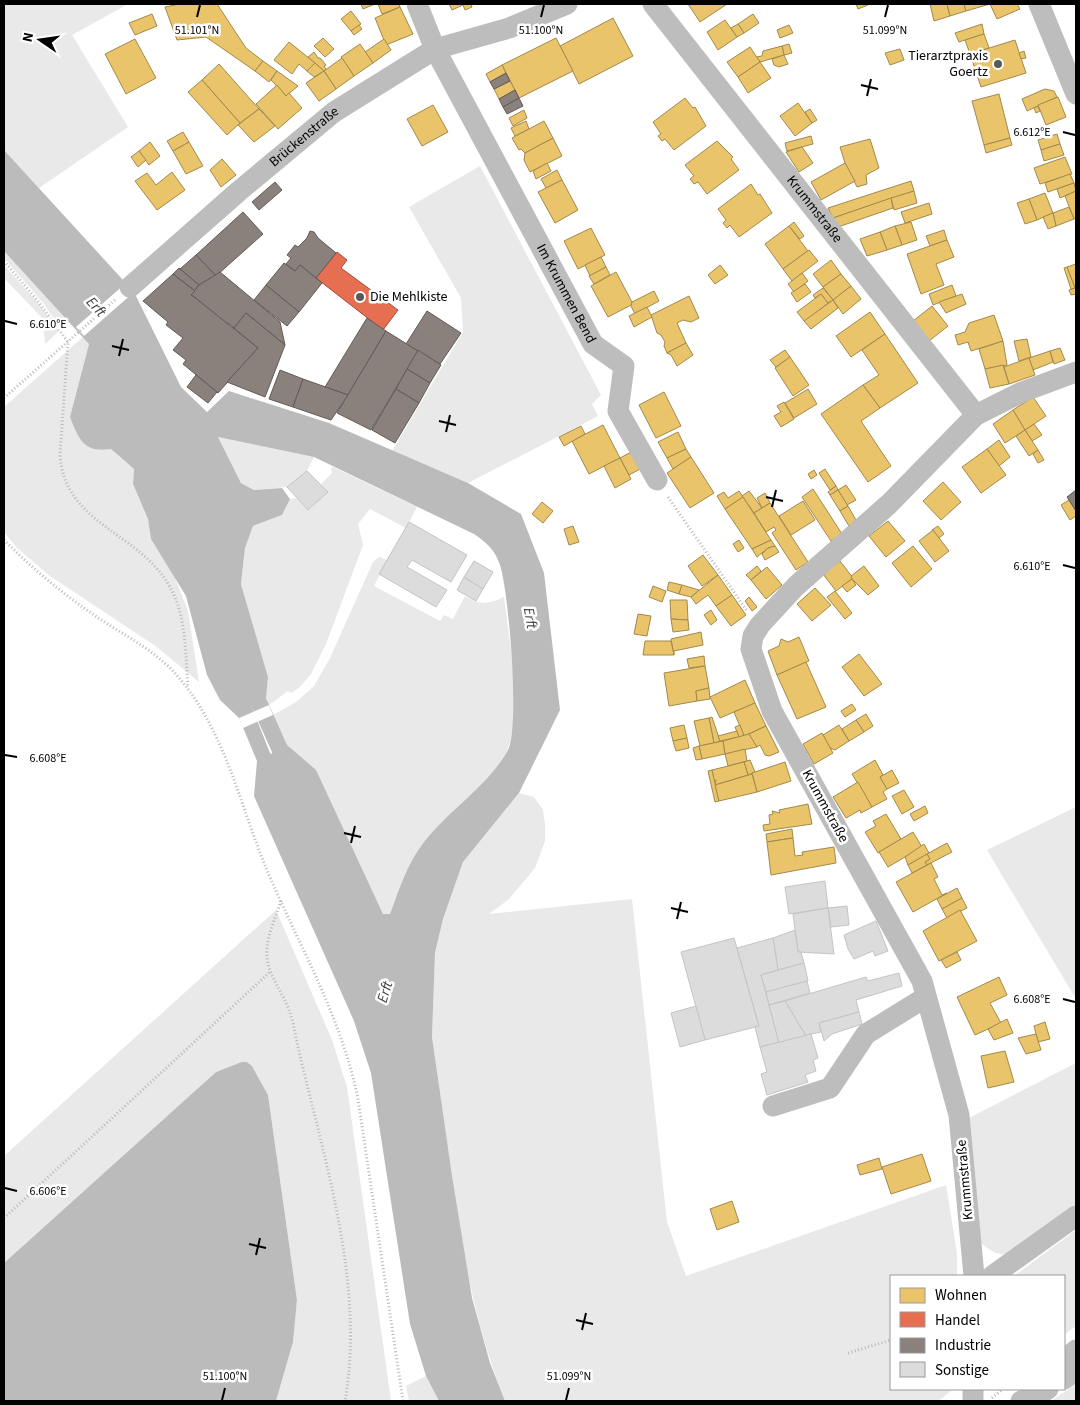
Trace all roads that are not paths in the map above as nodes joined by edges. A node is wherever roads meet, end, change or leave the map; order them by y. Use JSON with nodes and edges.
{"nodes":[{"id":1,"x":416,"y":4,"type":"edge"},
{"id":2,"x":567,"y":4,"type":"edge"},
{"id":3,"x":1039,"y":4,"type":"edge"},
{"id":4,"x":656,"y":5,"type":"edge"},
{"id":5,"x":435,"y":49,"type":"junction"},
{"id":6,"x":1076,"y":94,"type":"edge"},
{"id":7,"x":130,"y":287,"type":"road end"},
{"id":8,"x":1076,"y":372,"type":"edge"},
{"id":9,"x":976,"y":415,"type":"junction"},
{"id":10,"x":657,"y":480,"type":"road end"},
{"id":11,"x":926,"y":997,"type":"junction"},
{"id":12,"x":773,"y":1106,"type":"dead end"},
{"id":13,"x":1076,"y":1216,"type":"edge"},
{"id":14,"x":974,"y":1275,"type":"edge"},
{"id":15,"x":993,"y":1275,"type":"edge"},
{"id":16,"x":1076,"y":1350,"type":"edge"},
{"id":17,"x":1065,"y":1359,"type":"edge"},
{"id":18,"x":1076,"y":1370,"type":"edge"},
{"id":19,"x":1065,"y":1378,"type":"edge"},
{"id":20,"x":1028,"y":1390,"type":"edge"},
{"id":21,"x":1046,"y":1390,"type":"edge"},
{"id":22,"x":1021,"y":1401,"type":"edge"}],
"edges":[{"from":1,"to":5,"type":"street","name":"Im Krummen Bend"},
{"from":2,"to":5,"type":"street","name":"Brückenstraße"},
{"from":3,"to":6,"type":"street"},
{"from":4,"to":9,"type":"street","name":"Krummstraße"},
{"from":5,"to":7,"type":"street","name":"Brückenstraße"},
{"from":5,"to":10,"type":"street","name":"Im Krummen Bend"},
{"from":8,"to":9,"type":"street","name":"Krummstraße"},
{"from":9,"to":11,"type":"street","name":"Krummstraße"},
{"from":11,"to":12,"type":"street"},
{"from":11,"to":14,"type":"street","name":"Krummstraße"},
{"from":13,"to":15,"type":"street"},
{"from":16,"to":17,"type":"street"},
{"from":18,"to":19,"type":"street"},
{"from":20,"to":22,"type":"street"},
{"from":21,"to":22,"type":"street"}]}
